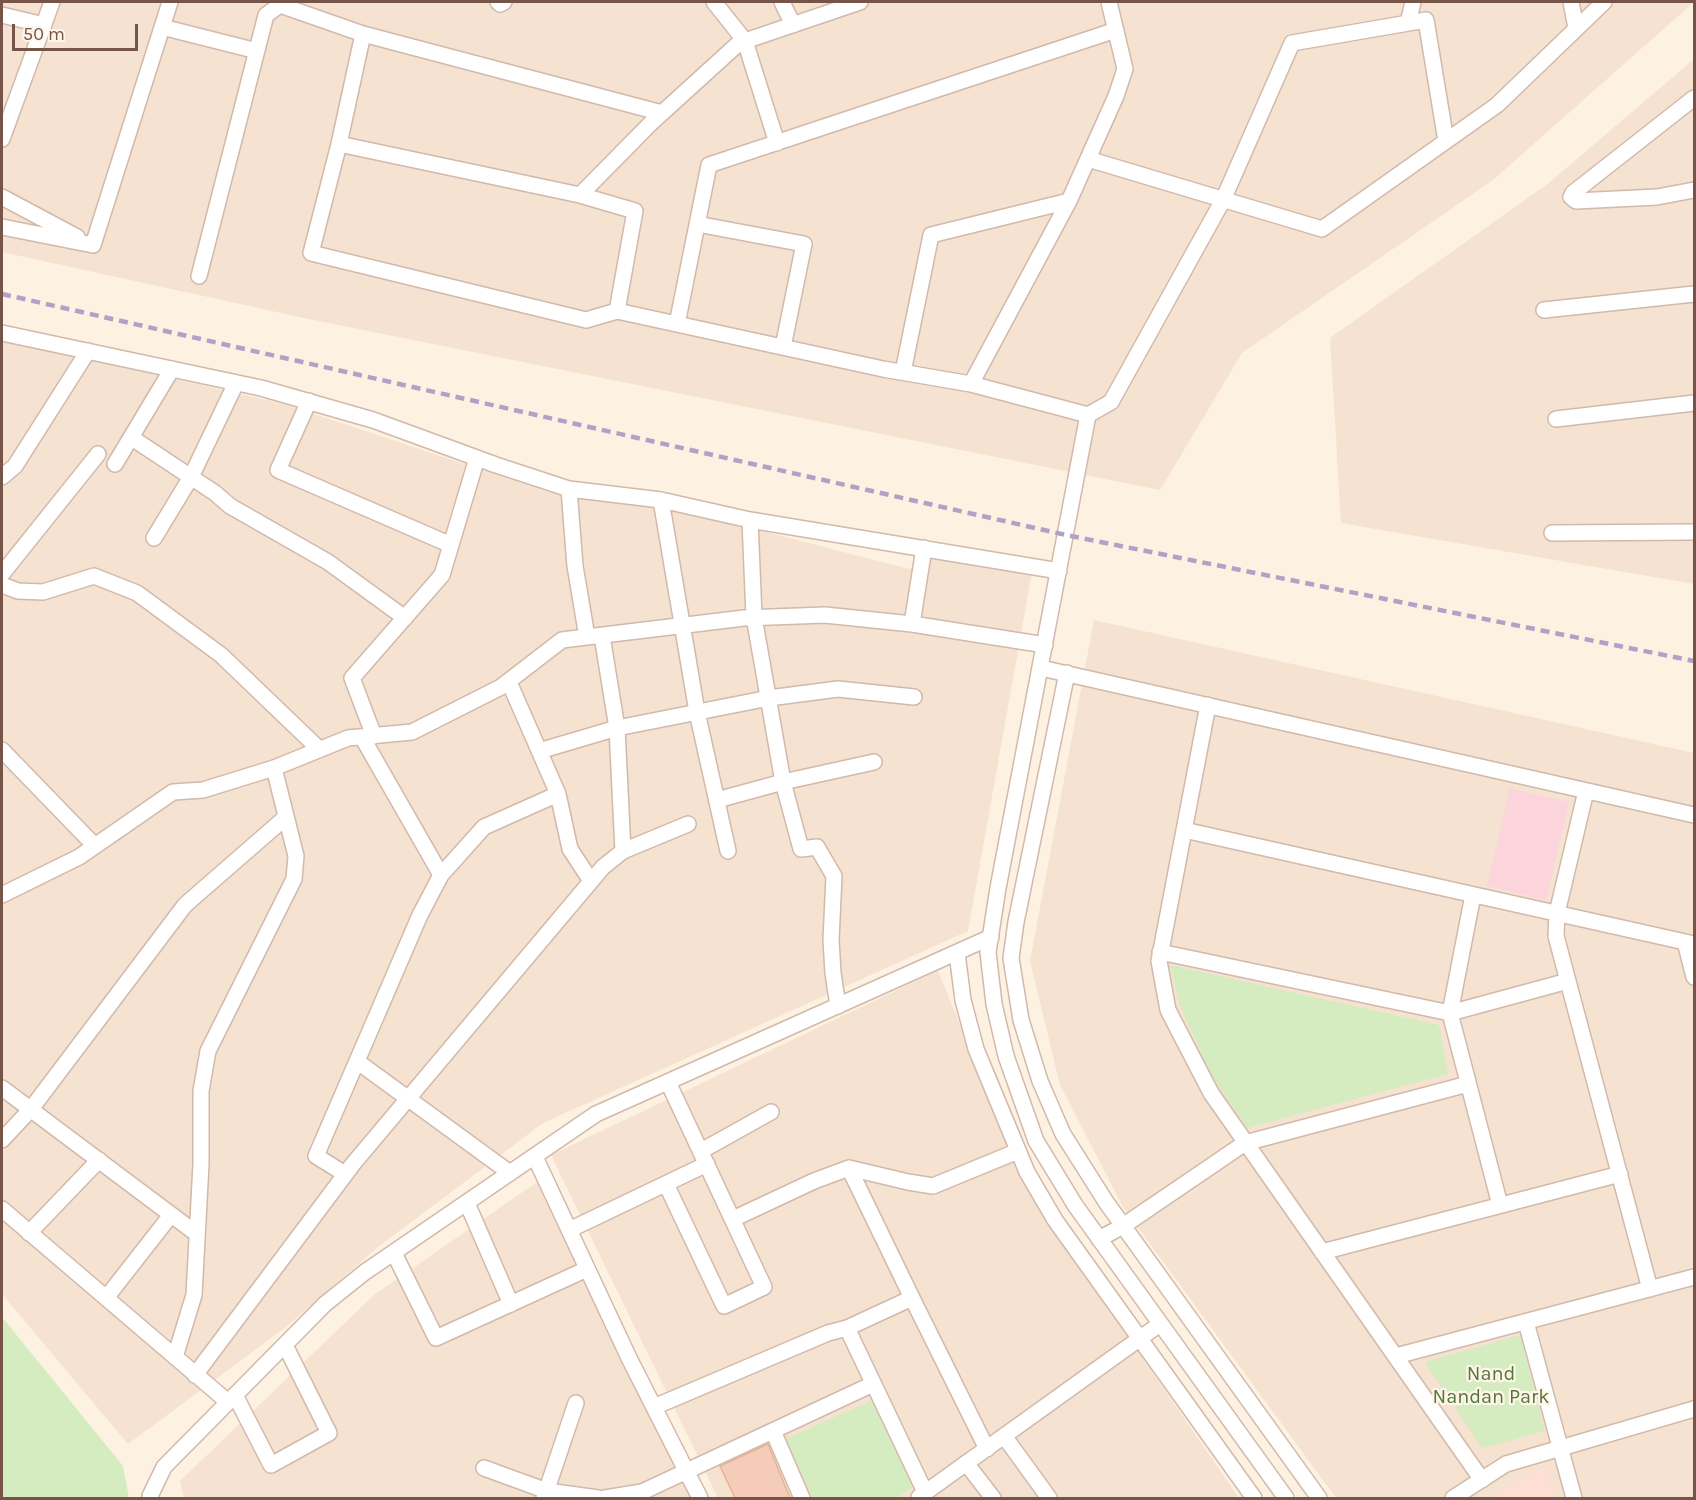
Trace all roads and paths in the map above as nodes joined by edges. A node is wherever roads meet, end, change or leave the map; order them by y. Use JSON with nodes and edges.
{"nodes":[{"id":1,"x":52,"y":2,"type":"edge"},
{"id":2,"x":170,"y":2,"type":"edge"},
{"id":3,"x":498,"y":2,"type":"edge"},
{"id":4,"x":504,"y":2,"type":"edge"},
{"id":5,"x":714,"y":2,"type":"edge"},
{"id":6,"x":782,"y":2,"type":"edge"},
{"id":7,"x":860,"y":2,"type":"edge"},
{"id":8,"x":1109,"y":2,"type":"edge"},
{"id":9,"x":1413,"y":2,"type":"edge"},
{"id":10,"x":1571,"y":2,"type":"edge"},
{"id":11,"x":1604,"y":2,"type":"edge"},
{"id":12,"x":280,"y":3,"type":"edge"},
{"id":13,"x":2,"y":15,"type":"edge"},
{"id":14,"x":1408,"y":23,"type":"junction"},
{"id":15,"x":793,"y":24,"type":"junction"},
{"id":16,"x":44,"y":25,"type":"junction"},
{"id":17,"x":162,"y":27,"type":"junction"},
{"id":18,"x":1576,"y":28,"type":"junction"},
{"id":19,"x":1116,"y":30,"type":"junction"},
{"id":20,"x":363,"y":34,"type":"junction"},
{"id":21,"x":745,"y":41,"type":"junction"},
{"id":22,"x":257,"y":51,"type":"junction"},
{"id":23,"x":1695,"y":98,"type":"edge"},
{"id":24,"x":662,"y":113,"type":"junction"},
{"id":25,"x":2,"y":139,"type":"edge"},
{"id":26,"x":1446,"y":141,"type":"junction"},
{"id":27,"x":777,"y":143,"type":"junction"},
{"id":28,"x":339,"y":144,"type":"junction"},
{"id":29,"x":1088,"y":159,"type":"junction"},
{"id":30,"x":1695,"y":190,"type":"edge"},
{"id":31,"x":580,"y":195,"type":"junction"},
{"id":32,"x":2,"y":197,"type":"edge"},
{"id":33,"x":1223,"y":200,"type":"junction"},
{"id":34,"x":1069,"y":201,"type":"junction"},
{"id":35,"x":697,"y":224,"type":"junction"},
{"id":36,"x":2,"y":227,"type":"edge"},
{"id":37,"x":93,"y":245,"type":"junction"},
{"id":38,"x":199,"y":276,"type":"dead end"},
{"id":39,"x":1695,"y":294,"type":"edge"},
{"id":40,"x":1544,"y":310,"type":"dead end"},
{"id":41,"x":617,"y":311,"type":"junction"},
{"id":42,"x":676,"y":324,"type":"junction"},
{"id":43,"x":2,"y":333,"type":"edge"},
{"id":44,"x":783,"y":347,"type":"junction"},
{"id":45,"x":88,"y":351,"type":"junction"},
{"id":46,"x":172,"y":369,"type":"junction"},
{"id":47,"x":903,"y":372,"type":"junction"},
{"id":48,"x":236,"y":383,"type":"junction"},
{"id":49,"x":971,"y":384,"type":"junction"},
{"id":50,"x":309,"y":401,"type":"junction"},
{"id":51,"x":1695,"y":404,"type":"edge"},
{"id":52,"x":1088,"y":415,"type":"junction"},
{"id":53,"x":1556,"y":419,"type":"dead end"},
{"id":54,"x":132,"y":438,"type":"junction"},
{"id":55,"x":98,"y":454,"type":"dead end"},
{"id":56,"x":477,"y":458,"type":"junction"},
{"id":57,"x":115,"y":464,"type":"dead end"},
{"id":58,"x":2,"y":477,"type":"edge"},
{"id":59,"x":191,"y":477,"type":"junction"},
{"id":60,"x":569,"y":489,"type":"junction"},
{"id":61,"x":660,"y":500,"type":"junction"},
{"id":62,"x":750,"y":520,"type":"junction"},
{"id":63,"x":1695,"y":532,"type":"edge"},
{"id":64,"x":1552,"y":533,"type":"dead end"},
{"id":65,"x":154,"y":538,"type":"dead end"},
{"id":66,"x":451,"y":545,"type":"junction"},
{"id":67,"x":924,"y":548,"type":"junction"},
{"id":68,"x":1059,"y":571,"type":"junction"},
{"id":69,"x":2,"y":574,"type":"edge"},
{"id":70,"x":2,"y":585,"type":"edge"},
{"id":71,"x":754,"y":617,"type":"junction"},
{"id":72,"x":405,"y":618,"type":"junction"},
{"id":73,"x":912,"y":624,"type":"junction"},
{"id":74,"x":682,"y":626,"type":"junction"},
{"id":75,"x":595,"y":637,"type":"junction"},
{"id":76,"x":1045,"y":645,"type":"junction"},
{"id":77,"x":1041,"y":668,"type":"junction"},
{"id":78,"x":1067,"y":673,"type":"junction"},
{"id":79,"x":509,"y":682,"type":"junction"},
{"id":80,"x":914,"y":697,"type":"dead end"},
{"id":81,"x":769,"y":699,"type":"junction"},
{"id":82,"x":1208,"y":705,"type":"junction"},
{"id":83,"x":697,"y":712,"type":"junction"},
{"id":84,"x":617,"y":728,"type":"junction"},
{"id":85,"x":368,"y":736,"type":"junction"},
{"id":86,"x":320,"y":749,"type":"junction"},
{"id":87,"x":2,"y":750,"type":"edge"},
{"id":88,"x":539,"y":751,"type":"junction"},
{"id":89,"x":874,"y":762,"type":"dead end"},
{"id":90,"x":274,"y":768,"type":"junction"},
{"id":91,"x":783,"y":782,"type":"junction"},
{"id":92,"x":1587,"y":791,"type":"junction"},
{"id":93,"x":558,"y":794,"type":"junction"},
{"id":94,"x":717,"y":800,"type":"junction"},
{"id":95,"x":1695,"y":815,"type":"edge"},
{"id":96,"x":286,"y":817,"type":"junction"},
{"id":97,"x":688,"y":824,"type":"dead end"},
{"id":98,"x":1184,"y":830,"type":"junction"},
{"id":99,"x":95,"y":846,"type":"junction"},
{"id":100,"x":623,"y":851,"type":"junction"},
{"id":101,"x":728,"y":851,"type":"dead end"},
{"id":102,"x":441,"y":875,"type":"junction"},
{"id":103,"x":591,"y":881,"type":"junction"},
{"id":104,"x":2,"y":895,"type":"edge"},
{"id":105,"x":1473,"y":895,"type":"junction"},
{"id":106,"x":1557,"y":913,"type":"junction"},
{"id":107,"x":990,"y":937,"type":"junction"},
{"id":108,"x":1690,"y":943,"type":"edge"},
{"id":109,"x":1160,"y":952,"type":"junction"},
{"id":110,"x":957,"y":953,"type":"junction"},
{"id":111,"x":1695,"y":977,"type":"edge"},
{"id":112,"x":1568,"y":981,"type":"junction"},
{"id":113,"x":838,"y":1006,"type":"junction"},
{"id":114,"x":1450,"y":1013,"type":"junction"},
{"id":115,"x":357,"y":1062,"type":"junction"},
{"id":116,"x":668,"y":1082,"type":"junction"},
{"id":117,"x":1468,"y":1084,"type":"junction"},
{"id":118,"x":2,"y":1088,"type":"edge"},
{"id":119,"x":408,"y":1099,"type":"junction"},
{"id":120,"x":31,"y":1109,"type":"junction"},
{"id":121,"x":771,"y":1112,"type":"dead end"},
{"id":122,"x":2,"y":1140,"type":"edge"},
{"id":123,"x":1245,"y":1143,"type":"junction"},
{"id":124,"x":1018,"y":1151,"type":"junction"},
{"id":125,"x":535,"y":1156,"type":"junction"},
{"id":126,"x":704,"y":1157,"type":"junction"},
{"id":127,"x":99,"y":1160,"type":"junction"},
{"id":128,"x":849,"y":1168,"type":"junction"},
{"id":129,"x":510,"y":1173,"type":"junction"},
{"id":130,"x":345,"y":1174,"type":"junction"},
{"id":131,"x":1620,"y":1174,"type":"junction"},
{"id":132,"x":666,"y":1184,"type":"junction"},
{"id":133,"x":467,"y":1203,"type":"junction"},
{"id":134,"x":1500,"y":1204,"type":"junction"},
{"id":135,"x":2,"y":1209,"type":"edge"},
{"id":136,"x":171,"y":1215,"type":"junction"},
{"id":137,"x":733,"y":1219,"type":"junction"},
{"id":138,"x":1123,"y":1226,"type":"junction"},
{"id":139,"x":569,"y":1230,"type":"junction"},
{"id":140,"x":29,"y":1233,"type":"junction"},
{"id":141,"x":197,"y":1234,"type":"junction"},
{"id":142,"x":1099,"y":1239,"type":"junction"},
{"id":143,"x":1322,"y":1252,"type":"junction"},
{"id":144,"x":394,"y":1253,"type":"junction"},
{"id":145,"x":587,"y":1269,"type":"junction"},
{"id":146,"x":1695,"y":1277,"type":"edge"},
{"id":147,"x":1650,"y":1289,"type":"junction"},
{"id":148,"x":106,"y":1298,"type":"junction"},
{"id":149,"x":912,"y":1298,"type":"junction"},
{"id":150,"x":511,"y":1304,"type":"junction"},
{"id":151,"x":1526,"y":1322,"type":"junction"},
{"id":152,"x":1160,"y":1324,"type":"junction"},
{"id":153,"x":847,"y":1328,"type":"junction"},
{"id":154,"x":1141,"y":1338,"type":"junction"},
{"id":155,"x":285,"y":1345,"type":"junction"},
{"id":156,"x":1396,"y":1356,"type":"junction"},
{"id":157,"x":175,"y":1357,"type":"junction"},
{"id":158,"x":195,"y":1375,"type":"junction"},
{"id":159,"x":873,"y":1384,"type":"junction"},
{"id":160,"x":232,"y":1399,"type":"junction"},
{"id":161,"x":576,"y":1403,"type":"dead end"},
{"id":162,"x":654,"y":1407,"type":"junction"},
{"id":163,"x":1695,"y":1409,"type":"edge"},
{"id":164,"x":773,"y":1431,"type":"junction"},
{"id":165,"x":1004,"y":1436,"type":"junction"},
{"id":166,"x":1560,"y":1448,"type":"junction"},
{"id":167,"x":987,"y":1449,"type":"junction"},
{"id":168,"x":966,"y":1463,"type":"junction"},
{"id":169,"x":484,"y":1468,"type":"dead end"},
{"id":170,"x":687,"y":1472,"type":"junction"},
{"id":171,"x":1482,"y":1480,"type":"junction"},
{"id":172,"x":546,"y":1495,"type":"edge"},
{"id":173,"x":921,"y":1496,"type":"edge"},
{"id":174,"x":151,"y":1498,"type":"edge"},
{"id":175,"x":598,"y":1498,"type":"edge"},
{"id":176,"x":605,"y":1498,"type":"edge"},
{"id":177,"x":700,"y":1498,"type":"edge"},
{"id":178,"x":802,"y":1498,"type":"edge"},
{"id":179,"x":993,"y":1498,"type":"edge"},
{"id":180,"x":1049,"y":1498,"type":"edge"},
{"id":181,"x":1254,"y":1498,"type":"edge"},
{"id":182,"x":1286,"y":1498,"type":"edge"},
{"id":183,"x":1319,"y":1498,"type":"edge"},
{"id":184,"x":1453,"y":1498,"type":"edge"},
{"id":185,"x":1574,"y":1498,"type":"edge"}],
"edges":[{"from":1,"to":16,"type":"street"},
{"from":2,"to":17,"type":"street"},
{"from":3,"to":4,"type":"street"},
{"from":5,"to":21,"type":"street"},
{"from":6,"to":15,"type":"street"},
{"from":7,"to":15,"type":"street"},
{"from":8,"to":19,"type":"street"},
{"from":9,"to":14,"type":"street"},
{"from":10,"to":18,"type":"street"},
{"from":11,"to":18,"type":"street"},
{"from":12,"to":20,"type":"street"},
{"from":12,"to":22,"type":"street"},
{"from":13,"to":16,"type":"street"},
{"from":14,"to":26,"type":"street"},
{"from":14,"to":33,"type":"street"},
{"from":15,"to":21,"type":"street"},
{"from":16,"to":25,"type":"street"},
{"from":17,"to":22,"type":"street"},
{"from":17,"to":37,"type":"street"},
{"from":18,"to":26,"type":"street"},
{"from":19,"to":27,"type":"street"},
{"from":19,"to":29,"type":"street"},
{"from":20,"to":24,"type":"street"},
{"from":20,"to":28,"type":"street"},
{"from":21,"to":24,"type":"street"},
{"from":21,"to":27,"type":"street"},
{"from":22,"to":38,"type":"street"},
{"from":23,"to":30,"type":"street"},
{"from":24,"to":31,"type":"street"},
{"from":26,"to":33,"type":"street"},
{"from":27,"to":35,"type":"street"},
{"from":28,"to":31,"type":"street"},
{"from":28,"to":41,"type":"street"},
{"from":29,"to":33,"type":"street"},
{"from":29,"to":34,"type":"street"},
{"from":31,"to":41,"type":"street"},
{"from":32,"to":37,"type":"street"},
{"from":33,"to":52,"type":"street"},
{"from":34,"to":47,"type":"street"},
{"from":34,"to":49,"type":"street"},
{"from":35,"to":42,"type":"street"},
{"from":35,"to":44,"type":"street"},
{"from":36,"to":37,"type":"street"},
{"from":39,"to":40,"type":"street"},
{"from":41,"to":42,"type":"street"},
{"from":42,"to":44,"type":"street"},
{"from":43,"to":45,"type":"street"},
{"from":44,"to":47,"type":"street"},
{"from":45,"to":46,"type":"street"},
{"from":45,"to":58,"type":"street"},
{"from":46,"to":48,"type":"street"},
{"from":46,"to":54,"type":"street"},
{"from":47,"to":49,"type":"street"},
{"from":48,"to":50,"type":"street"},
{"from":48,"to":59,"type":"street"},
{"from":49,"to":52,"type":"street"},
{"from":50,"to":56,"type":"street"},
{"from":50,"to":66,"type":"street"},
{"from":51,"to":53,"type":"street"},
{"from":52,"to":68,"type":"street"},
{"from":54,"to":57,"type":"street"},
{"from":54,"to":59,"type":"street"},
{"from":55,"to":69,"type":"street"},
{"from":56,"to":60,"type":"street"},
{"from":56,"to":66,"type":"street"},
{"from":59,"to":65,"type":"street"},
{"from":59,"to":72,"type":"street"},
{"from":60,"to":61,"type":"street"},
{"from":60,"to":75,"type":"street"},
{"from":61,"to":62,"type":"street"},
{"from":61,"to":74,"type":"street"},
{"from":62,"to":67,"type":"street"},
{"from":62,"to":71,"type":"street"},
{"from":63,"to":64,"type":"street"},
{"from":66,"to":72,"type":"street"},
{"from":67,"to":68,"type":"street"},
{"from":67,"to":73,"type":"street"},
{"from":68,"to":76,"type":"street"},
{"from":70,"to":86,"type":"street"},
{"from":71,"to":73,"type":"street"},
{"from":71,"to":74,"type":"street"},
{"from":71,"to":81,"type":"street"},
{"from":72,"to":85,"type":"street"},
{"from":73,"to":76,"type":"street"},
{"from":74,"to":75,"type":"street"},
{"from":74,"to":83,"type":"street"},
{"from":75,"to":79,"type":"street"},
{"from":75,"to":84,"type":"street"},
{"from":76,"to":77,"type":"street"},
{"from":77,"to":78,"type":"street"},
{"from":77,"to":107,"type":"street"},
{"from":78,"to":82,"type":"street"},
{"from":78,"to":138,"type":"street"},
{"from":79,"to":85,"type":"street"},
{"from":79,"to":88,"type":"street"},
{"from":80,"to":81,"type":"street"},
{"from":81,"to":83,"type":"street"},
{"from":81,"to":91,"type":"street"},
{"from":82,"to":92,"type":"street"},
{"from":82,"to":98,"type":"street"},
{"from":83,"to":84,"type":"street"},
{"from":83,"to":94,"type":"street"},
{"from":84,"to":88,"type":"street"},
{"from":84,"to":100,"type":"street"},
{"from":85,"to":86,"type":"street"},
{"from":85,"to":102,"type":"street"},
{"from":86,"to":90,"type":"street"},
{"from":87,"to":99,"type":"street"},
{"from":88,"to":93,"type":"street"},
{"from":89,"to":91,"type":"street"},
{"from":90,"to":96,"type":"street"},
{"from":90,"to":99,"type":"street"},
{"from":91,"to":94,"type":"street"},
{"from":91,"to":113,"type":"street"},
{"from":92,"to":95,"type":"street"},
{"from":92,"to":106,"type":"street"},
{"from":93,"to":102,"type":"street"},
{"from":93,"to":103,"type":"street"},
{"from":94,"to":101,"type":"street"},
{"from":96,"to":120,"type":"street"},
{"from":96,"to":141,"type":"street"},
{"from":97,"to":100,"type":"street"},
{"from":98,"to":105,"type":"street"},
{"from":98,"to":109,"type":"street"},
{"from":99,"to":104,"type":"street"},
{"from":100,"to":103,"type":"street"},
{"from":102,"to":115,"type":"street"},
{"from":103,"to":119,"type":"street"},
{"from":105,"to":106,"type":"street"},
{"from":105,"to":114,"type":"street"},
{"from":106,"to":108,"type":"street"},
{"from":106,"to":112,"type":"street"},
{"from":107,"to":110,"type":"street"},
{"from":107,"to":142,"type":"street"},
{"from":108,"to":111,"type":"street"},
{"from":109,"to":114,"type":"street"},
{"from":109,"to":123,"type":"street"},
{"from":110,"to":113,"type":"street"},
{"from":110,"to":124,"type":"street"},
{"from":112,"to":114,"type":"street"},
{"from":112,"to":131,"type":"street"},
{"from":113,"to":116,"type":"street"},
{"from":114,"to":117,"type":"street"},
{"from":115,"to":119,"type":"street"},
{"from":115,"to":130,"type":"street"},
{"from":116,"to":125,"type":"street"},
{"from":116,"to":126,"type":"street"},
{"from":117,"to":123,"type":"street"},
{"from":117,"to":134,"type":"street"},
{"from":118,"to":120,"type":"street"},
{"from":119,"to":129,"type":"street"},
{"from":119,"to":130,"type":"street"},
{"from":120,"to":122,"type":"street"},
{"from":120,"to":127,"type":"street"},
{"from":121,"to":126,"type":"street"},
{"from":123,"to":138,"type":"street"},
{"from":123,"to":143,"type":"street"},
{"from":124,"to":128,"type":"street"},
{"from":124,"to":154,"type":"street"},
{"from":125,"to":129,"type":"street"},
{"from":125,"to":139,"type":"street"},
{"from":126,"to":132,"type":"street"},
{"from":126,"to":137,"type":"street"},
{"from":127,"to":136,"type":"street"},
{"from":127,"to":140,"type":"street"},
{"from":128,"to":137,"type":"street"},
{"from":128,"to":149,"type":"street"},
{"from":129,"to":133,"type":"street"},
{"from":130,"to":158,"type":"street"},
{"from":131,"to":134,"type":"street"},
{"from":131,"to":147,"type":"street"},
{"from":132,"to":137,"type":"street"},
{"from":132,"to":139,"type":"street"},
{"from":133,"to":144,"type":"street"},
{"from":133,"to":150,"type":"street"},
{"from":134,"to":143,"type":"street"},
{"from":135,"to":140,"type":"street"},
{"from":136,"to":141,"type":"street"},
{"from":136,"to":148,"type":"street"},
{"from":138,"to":142,"type":"street"},
{"from":138,"to":183,"type":"street"},
{"from":139,"to":145,"type":"street"},
{"from":140,"to":148,"type":"street"},
{"from":141,"to":157,"type":"street"},
{"from":142,"to":152,"type":"street"},
{"from":143,"to":156,"type":"street"},
{"from":144,"to":150,"type":"street"},
{"from":144,"to":155,"type":"street"},
{"from":145,"to":150,"type":"street"},
{"from":145,"to":162,"type":"street"},
{"from":146,"to":147,"type":"street"},
{"from":147,"to":151,"type":"street"},
{"from":148,"to":157,"type":"street"},
{"from":149,"to":153,"type":"street"},
{"from":149,"to":167,"type":"street"},
{"from":151,"to":156,"type":"street"},
{"from":151,"to":166,"type":"street"},
{"from":152,"to":154,"type":"street"},
{"from":152,"to":182,"type":"street"},
{"from":153,"to":159,"type":"street"},
{"from":153,"to":162,"type":"street"},
{"from":154,"to":165,"type":"street"},
{"from":154,"to":181,"type":"street"},
{"from":155,"to":160,"type":"street"},
{"from":155,"to":160,"type":"street"},
{"from":156,"to":171,"type":"street"},
{"from":157,"to":158,"type":"street"},
{"from":158,"to":160,"type":"street"},
{"from":159,"to":164,"type":"street"},
{"from":159,"to":173,"type":"street"},
{"from":160,"to":174,"type":"street"},
{"from":161,"to":172,"type":"street"},
{"from":162,"to":170,"type":"street"},
{"from":163,"to":166,"type":"street"},
{"from":164,"to":170,"type":"street"},
{"from":164,"to":178,"type":"street"},
{"from":165,"to":167,"type":"street"},
{"from":165,"to":180,"type":"street"},
{"from":166,"to":171,"type":"street"},
{"from":166,"to":185,"type":"street"},
{"from":167,"to":168,"type":"street"},
{"from":168,"to":173,"type":"street"},
{"from":168,"to":179,"type":"street"},
{"from":169,"to":172,"type":"street"},
{"from":170,"to":176,"type":"street"},
{"from":170,"to":177,"type":"street"},
{"from":171,"to":184,"type":"street"},
{"from":172,"to":175,"type":"street"}]}
